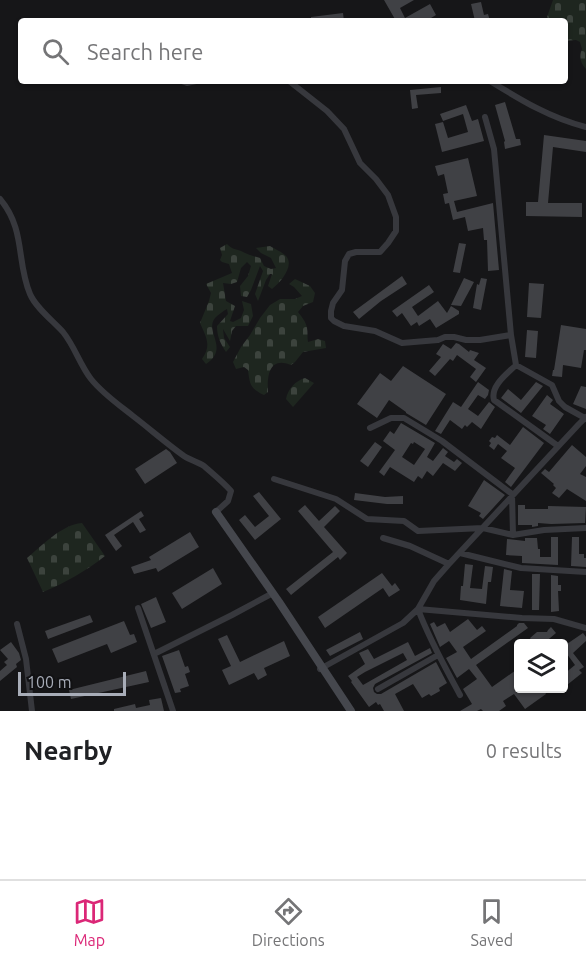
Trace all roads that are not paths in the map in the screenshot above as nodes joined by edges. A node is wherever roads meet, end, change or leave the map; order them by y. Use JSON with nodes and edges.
{"nodes":[{"id":1,"x":294,"y":84,"type":"edge"},
{"id":2,"x":495,"y":84,"type":"edge"},
{"id":3,"x":485,"y":117,"type":"dead end"},
{"id":4,"x":586,"y":127,"type":"edge"},
{"id":5,"x":0,"y":199,"type":"edge"},
{"id":6,"x":511,"y":335,"type":"junction"},
{"id":7,"x":516,"y":365,"type":"junction"},
{"id":8,"x":586,"y":418,"type":"edge"},
{"id":9,"x":370,"y":428,"type":"dead end"},
{"id":10,"x":558,"y":446,"type":"junction"},
{"id":11,"x":274,"y":478,"type":"dead end"},
{"id":12,"x":512,"y":494,"type":"junction"},
{"id":13,"x":216,"y":512,"type":"joint"},
{"id":14,"x":483,"y":528,"type":"junction"},
{"id":15,"x":586,"y":528,"type":"edge"},
{"id":16,"x":513,"y":535,"type":"junction"},
{"id":17,"x":383,"y":538,"type":"dead end"},
{"id":18,"x":460,"y":553,"type":"junction"},
{"id":19,"x":449,"y":564,"type":"junction"},
{"id":20,"x":586,"y":572,"type":"edge"},
{"id":21,"x":273,"y":593,"type":"junction"},
{"id":22,"x":138,"y":608,"type":"dead end"},
{"id":23,"x":418,"y":609,"type":"junction"},
{"id":24,"x":17,"y":624,"type":"dead end"},
{"id":25,"x":586,"y":628,"type":"edge"},
{"id":26,"x":154,"y":654,"type":"junction"},
{"id":27,"x":438,"y":655,"type":"junction"},
{"id":28,"x":319,"y":670,"type":"dead end"},
{"id":29,"x":378,"y":689,"type":"dead end"},
{"id":30,"x":460,"y":695,"type":"dead end"},
{"id":31,"x":32,"y":711,"type":"edge"},
{"id":32,"x":173,"y":711,"type":"edge"},
{"id":33,"x":351,"y":711,"type":"edge"}],
"edges":[{"from":1,"to":6,"type":"street"},
{"from":2,"to":4,"type":"street"},
{"from":3,"to":6,"type":"street"},
{"from":5,"to":13,"type":"street"},
{"from":6,"to":7,"type":"street"},
{"from":7,"to":8,"type":"street"},
{"from":7,"to":10,"type":"street"},
{"from":8,"to":10,"type":"street"},
{"from":9,"to":12,"type":"street"},
{"from":10,"to":12,"type":"street"},
{"from":11,"to":14,"type":"street"},
{"from":12,"to":14,"type":"street"},
{"from":12,"to":16,"type":"street"},
{"from":13,"to":21,"type":"main road"},
{"from":14,"to":16,"type":"street"},
{"from":14,"to":18,"type":"street"},
{"from":15,"to":16,"type":"street"},
{"from":17,"to":19,"type":"street"},
{"from":18,"to":19,"type":"street"},
{"from":18,"to":20,"type":"street"},
{"from":19,"to":23,"type":"street"},
{"from":21,"to":26,"type":"street"},
{"from":21,"to":33,"type":"main road"},
{"from":22,"to":26,"type":"street"},
{"from":23,"to":25,"type":"street"},
{"from":23,"to":27,"type":"street"},
{"from":23,"to":28,"type":"street"},
{"from":24,"to":31,"type":"street"},
{"from":26,"to":32,"type":"street"},
{"from":27,"to":29,"type":"street"},
{"from":27,"to":30,"type":"street"}]}
